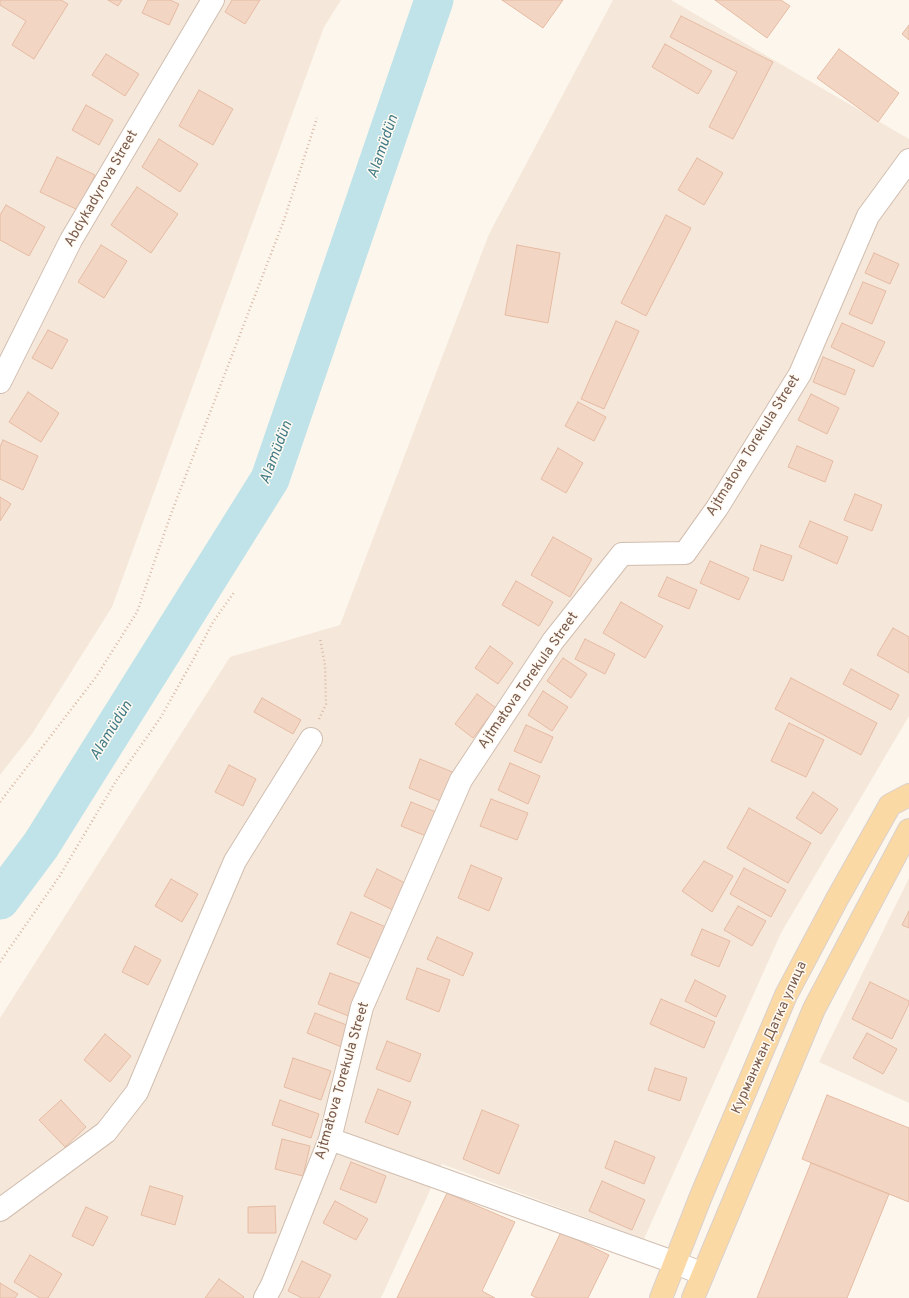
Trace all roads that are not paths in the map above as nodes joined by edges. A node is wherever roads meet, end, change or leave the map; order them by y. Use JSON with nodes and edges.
{"nodes":[{"id":1,"x":213,"y":0,"type":"edge"},
{"id":2,"x":909,"y":160,"type":"edge"},
{"id":3,"x":0,"y":382,"type":"edge"},
{"id":4,"x":311,"y":739,"type":"road end"},
{"id":5,"x":909,"y":796,"type":"edge"},
{"id":6,"x":909,"y":830,"type":"edge"},
{"id":7,"x":330,"y":1139,"type":"junction"},
{"id":8,"x":0,"y":1210,"type":"edge"},
{"id":9,"x":676,"y":1262,"type":"junction"},
{"id":10,"x":703,"y":1274,"type":"junction"},
{"id":11,"x":265,"y":1298,"type":"edge"},
{"id":12,"x":661,"y":1298,"type":"edge"},
{"id":13,"x":693,"y":1298,"type":"edge"}],
"edges":[{"from":1,"to":3,"type":"street","name":"Abdykadyrova Street"},
{"from":2,"to":7,"type":"street","name":"Ajtmatova Torekula Street"},
{"from":4,"to":8,"type":"street"},
{"from":5,"to":9,"type":"main road","name":"Курманжан Датка улица"},
{"from":6,"to":10,"type":"main road","name":"Курманжан Датка улица"},
{"from":7,"to":9,"type":"street"},
{"from":7,"to":11,"type":"street","name":"Ajtmatova Torekula Street"},
{"from":9,"to":10,"type":"street"},
{"from":9,"to":12,"type":"main road","name":"Курманжан Датка улица"},
{"from":10,"to":13,"type":"main road","name":"Курманжан Датка улица"}]}
